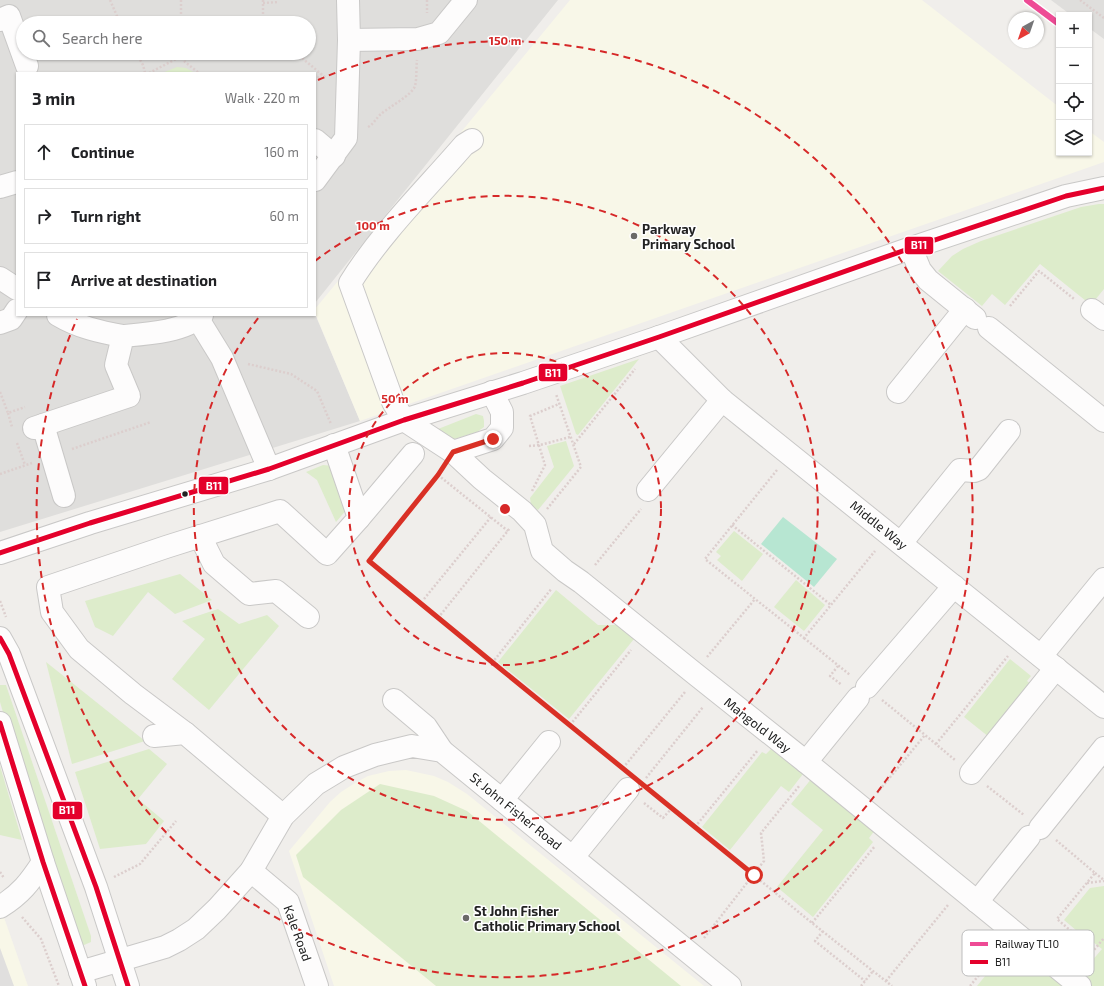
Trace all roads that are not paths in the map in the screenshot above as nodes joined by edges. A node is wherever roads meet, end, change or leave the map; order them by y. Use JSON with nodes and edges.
{"nodes":[{"id":1,"x":348,"y":0,"type":"edge"},
{"id":2,"x":466,"y":0,"type":"edge"},
{"id":3,"x":0,"y":20,"type":"edge"},
{"id":4,"x":16,"y":35,"type":"edge"},
{"id":5,"x":349,"y":40,"type":"junction"},
{"id":6,"x":25,"y":60,"type":"edge"},
{"id":7,"x":27,"y":66,"type":"dead end"},
{"id":8,"x":316,"y":140,"type":"edge"},
{"id":9,"x":472,"y":140,"type":"dead end"},
{"id":10,"x":340,"y":147,"type":"junction"},
{"id":11,"x":316,"y":179,"type":"edge"},
{"id":12,"x":16,"y":182,"type":"edge"},
{"id":13,"x":0,"y":188,"type":"edge"},
{"id":14,"x":1104,"y":188,"type":"edge"},
{"id":15,"x":911,"y":248,"type":"junction"},
{"id":16,"x":0,"y":278,"type":"edge"},
{"id":17,"x":16,"y":288,"type":"edge"},
{"id":18,"x":16,"y":312,"type":"edge"},
{"id":19,"x":60,"y":316,"type":"edge"},
{"id":20,"x":200,"y":317,"type":"edge"},
{"id":21,"x":976,"y":319,"type":"junction"},
{"id":22,"x":0,"y":323,"type":"edge"},
{"id":23,"x":123,"y":336,"type":"junction"},
{"id":24,"x":660,"y":337,"type":"junction"},
{"id":25,"x":492,"y":392,"type":"junction"},
{"id":26,"x":898,"y":392,"type":"dead end"},
{"id":27,"x":722,"y":400,"type":"junction"},
{"id":28,"x":404,"y":420,"type":"junction"},
{"id":29,"x":1104,"y":421,"type":"edge"},
{"id":30,"x":1009,"y":432,"type":"dead end"},
{"id":31,"x":337,"y":444,"type":"junction"},
{"id":32,"x":453,"y":452,"type":"junction"},
{"id":33,"x":414,"y":454,"type":"dead end"},
{"id":34,"x":269,"y":469,"type":"junction"},
{"id":35,"x":64,"y":496,"type":"dead end"},
{"id":36,"x":645,"y":498,"type":"road end"},
{"id":37,"x":359,"y":518,"type":"junction"},
{"id":38,"x":200,"y":536,"type":"junction"},
{"id":39,"x":895,"y":538,"type":"junction"},
{"id":40,"x":0,"y":552,"type":"edge"},
{"id":41,"x":1104,"y":579,"type":"edge"},
{"id":42,"x":954,"y":586,"type":"junction"},
{"id":43,"x":308,"y":617,"type":"dead end"},
{"id":44,"x":0,"y":638,"type":"edge"},
{"id":45,"x":1048,"y":662,"type":"junction"},
{"id":46,"x":394,"y":700,"type":"dead end"},
{"id":47,"x":1104,"y":707,"type":"edge"},
{"id":48,"x":0,"y":723,"type":"edge"},
{"id":49,"x":185,"y":733,"type":"junction"},
{"id":50,"x":154,"y":736,"type":"dead end"},
{"id":51,"x":550,"y":742,"type":"dead end"},
{"id":52,"x":1104,"y":748,"type":"edge"},
{"id":53,"x":442,"y":751,"type":"junction"},
{"id":54,"x":810,"y":765,"type":"junction"},
{"id":55,"x":971,"y":773,"type":"dead end"},
{"id":56,"x":637,"y":783,"type":"road end"},
{"id":57,"x":502,"y":800,"type":"junction"},
{"id":58,"x":283,"y":816,"type":"junction"},
{"id":59,"x":573,"y":857,"type":"junction"},
{"id":60,"x":44,"y":862,"type":"junction"},
{"id":61,"x":251,"y":871,"type":"junction"},
{"id":62,"x":969,"y":895,"type":"junction"},
{"id":63,"x":6,"y":903,"type":"edge"},
{"id":64,"x":1012,"y":930,"type":"edge"},
{"id":65,"x":120,"y":961,"type":"junction"},
{"id":66,"x":1067,"y":976,"type":"edge"},
{"id":67,"x":83,"y":979,"type":"edge"},
{"id":68,"x":128,"y":986,"type":"edge"},
{"id":69,"x":317,"y":986,"type":"edge"},
{"id":70,"x":730,"y":986,"type":"edge"},
{"id":71,"x":1080,"y":986,"type":"edge"}],
"edges":[{"from":1,"to":5,"type":"street"},
{"from":2,"to":5,"type":"street"},
{"from":3,"to":4,"type":"street"},
{"from":5,"to":10,"type":"street"},
{"from":6,"to":7,"type":"street"},
{"from":8,"to":10,"type":"street"},
{"from":9,"to":28,"type":"street"},
{"from":10,"to":11,"type":"street"},
{"from":12,"to":13,"type":"street"},
{"from":14,"to":15,"type":"street"},
{"from":15,"to":21,"type":"street"},
{"from":15,"to":24,"type":"street"},
{"from":16,"to":17,"type":"street"},
{"from":18,"to":22,"type":"street"},
{"from":19,"to":23,"type":"street"},
{"from":20,"to":23,"type":"street"},
{"from":20,"to":34,"type":"street"},
{"from":21,"to":26,"type":"street"},
{"from":21,"to":29,"type":"street"},
{"from":23,"to":35,"type":"street"},
{"from":24,"to":25,"type":"street"},
{"from":24,"to":27,"type":"street","name":"Middle Way"},
{"from":25,"to":28,"type":"street"},
{"from":25,"to":32,"type":"street"},
{"from":27,"to":36,"type":"street"},
{"from":27,"to":39,"type":"street","name":"Middle Way"},
{"from":28,"to":31,"type":"street"},
{"from":28,"to":32,"type":"street"},
{"from":30,"to":39,"type":"street"},
{"from":31,"to":34,"type":"street"},
{"from":31,"to":37,"type":"street"},
{"from":32,"to":54,"type":"street","name":"Mangold Way"},
{"from":33,"to":37,"type":"street"},
{"from":34,"to":40,"type":"street"},
{"from":37,"to":38,"type":"street"},
{"from":38,"to":43,"type":"street"},
{"from":38,"to":49,"type":"street"},
{"from":39,"to":42,"type":"street","name":"Middle Way"},
{"from":41,"to":45,"type":"street"},
{"from":42,"to":45,"type":"street","name":"Middle Way"},
{"from":42,"to":54,"type":"street"},
{"from":44,"to":65,"type":"street"},
{"from":45,"to":47,"type":"street","name":"Middle Way"},
{"from":45,"to":55,"type":"street"},
{"from":46,"to":53,"type":"street"},
{"from":48,"to":60,"type":"street"},
{"from":49,"to":50,"type":"street"},
{"from":49,"to":58,"type":"street"},
{"from":51,"to":57,"type":"street"},
{"from":52,"to":62,"type":"street"},
{"from":53,"to":57,"type":"street","name":"St John Fisher Road"},
{"from":53,"to":58,"type":"street","name":"St John Fisher Road"},
{"from":54,"to":62,"type":"street","name":"Mangold Way"},
{"from":56,"to":59,"type":"street"},
{"from":57,"to":59,"type":"street","name":"St John Fisher Road"},
{"from":58,"to":61,"type":"street","name":"St John Fisher Road"},
{"from":59,"to":70,"type":"street","name":"St John Fisher Road"},
{"from":60,"to":63,"type":"street"},
{"from":60,"to":67,"type":"street"},
{"from":61,"to":65,"type":"street","name":"St John Fisher Road"},
{"from":61,"to":69,"type":"street","name":"Kale Road"},
{"from":62,"to":64,"type":"street","name":"Mangold Way"},
{"from":65,"to":67,"type":"street","name":"St John Fisher Road"},
{"from":65,"to":68,"type":"street"},
{"from":66,"to":71,"type":"street","name":"Mangold Way"}]}
